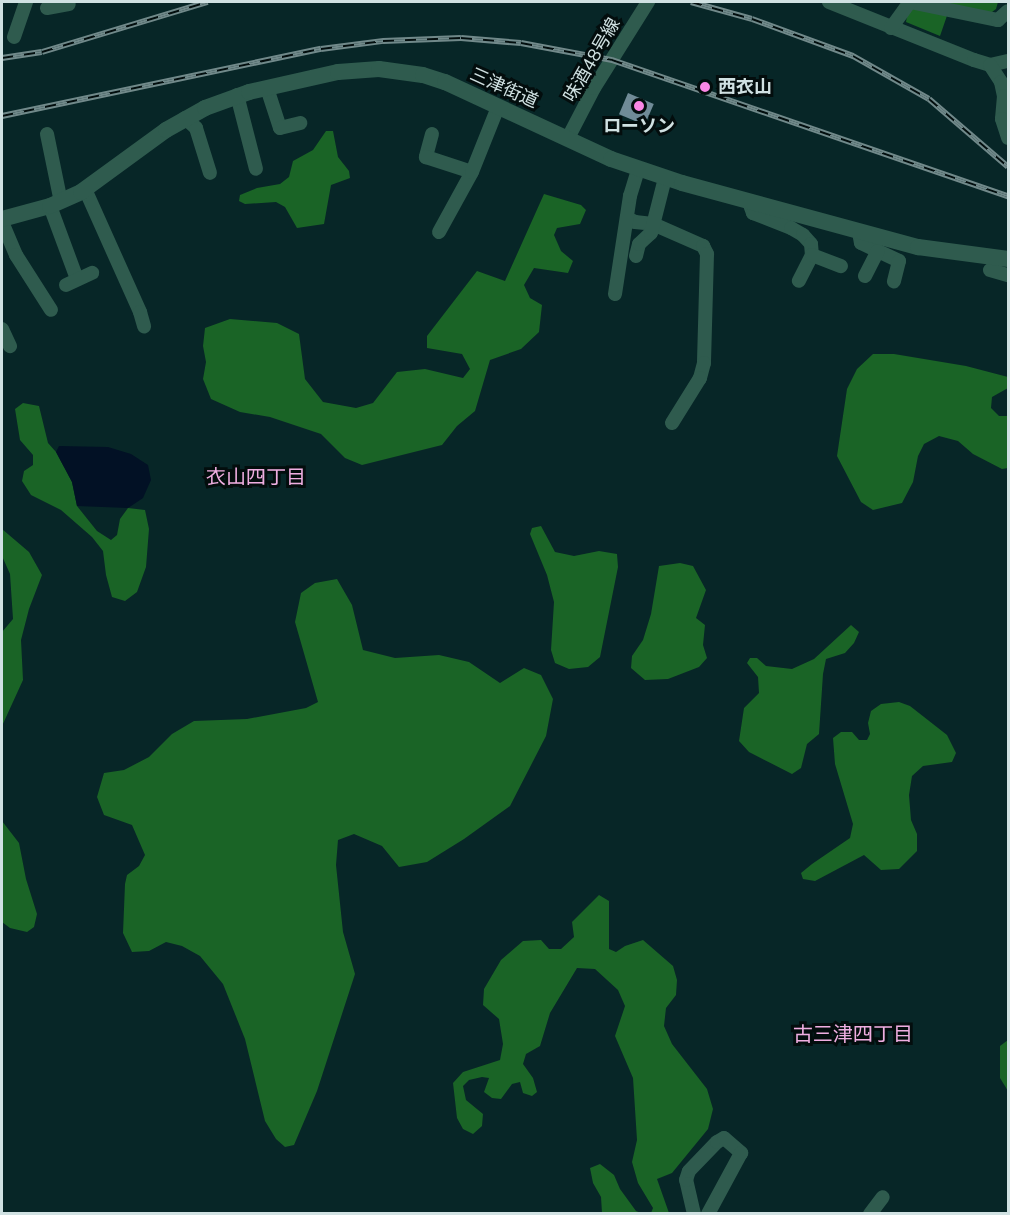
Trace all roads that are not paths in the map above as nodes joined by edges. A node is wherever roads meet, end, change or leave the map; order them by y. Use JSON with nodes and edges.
{"nodes":[{"id":1,"x":26,"y":2,"type":"edge"},
{"id":2,"x":648,"y":2,"type":"edge"},
{"id":3,"x":829,"y":2,"type":"edge"},
{"id":4,"x":910,"y":2,"type":"edge"},
{"id":5,"x":1008,"y":8,"type":"edge"},
{"id":6,"x":891,"y":28,"type":"junction"},
{"id":7,"x":14,"y":37,"type":"dead end"},
{"id":8,"x":1008,"y":61,"type":"edge"},
{"id":9,"x":990,"y":65,"type":"junction"},
{"id":10,"x":267,"y":88,"type":"junction"},
{"id":11,"x":237,"y":96,"type":"junction"},
{"id":12,"x":1006,"y":103,"type":"edge"},
{"id":13,"x":498,"y":107,"type":"junction"},
{"id":14,"x":185,"y":118,"type":"junction"},
{"id":15,"x":300,"y":123,"type":"dead end"},
{"id":16,"x":47,"y":134,"type":"dead end"},
{"id":17,"x":432,"y":134,"type":"dead end"},
{"id":18,"x":568,"y":138,"type":"junction"},
{"id":19,"x":1008,"y":138,"type":"edge"},
{"id":20,"x":256,"y":169,"type":"dead end"},
{"id":21,"x":638,"y":169,"type":"junction"},
{"id":22,"x":472,"y":172,"type":"junction"},
{"id":23,"x":210,"y":173,"type":"dead end"},
{"id":24,"x":665,"y":178,"type":"junction"},
{"id":25,"x":85,"y":189,"type":"junction"},
{"id":26,"x":749,"y":202,"type":"junction"},
{"id":27,"x":56,"y":204,"type":"junction"},
{"id":28,"x":627,"y":218,"type":"junction"},
{"id":29,"x":2,"y":220,"type":"edge"},
{"id":30,"x":653,"y":224,"type":"junction"},
{"id":31,"x":439,"y":232,"type":"dead end"},
{"id":32,"x":860,"y":232,"type":"junction"},
{"id":33,"x":878,"y":251,"type":"junction"},
{"id":34,"x":812,"y":255,"type":"junction"},
{"id":35,"x":636,"y":256,"type":"dead end"},
{"id":36,"x":1008,"y":259,"type":"edge"},
{"id":37,"x":841,"y":266,"type":"dead end"},
{"id":38,"x":990,"y":270,"type":"dead end"},
{"id":39,"x":92,"y":273,"type":"dead end"},
{"id":40,"x":866,"y":276,"type":"dead end"},
{"id":41,"x":1008,"y":276,"type":"edge"},
{"id":42,"x":799,"y":281,"type":"dead end"},
{"id":43,"x":894,"y":281,"type":"dead end"},
{"id":44,"x":615,"y":294,"type":"dead end"},
{"id":45,"x":51,"y":310,"type":"dead end"},
{"id":46,"x":144,"y":326,"type":"dead end"},
{"id":47,"x":2,"y":329,"type":"edge"},
{"id":48,"x":10,"y":346,"type":"dead end"},
{"id":49,"x":672,"y":423,"type":"dead end"},
{"id":50,"x":883,"y":1197,"type":"dead end"},
{"id":51,"x":694,"y":1214,"type":"edge"},
{"id":52,"x":708,"y":1214,"type":"edge"},
{"id":53,"x":870,"y":1214,"type":"edge"}],
"edges":[{"from":1,"to":7,"type":"street"},
{"from":2,"to":18,"type":"street","name":"味酒48号線"},
{"from":3,"to":6,"type":"street"},
{"from":4,"to":5,"type":"street"},
{"from":4,"to":6,"type":"street"},
{"from":6,"to":9,"type":"street"},
{"from":8,"to":9,"type":"street"},
{"from":9,"to":12,"type":"street"},
{"from":10,"to":11,"type":"street","name":"三津街道"},
{"from":10,"to":13,"type":"street","name":"三津街道"},
{"from":10,"to":15,"type":"street"},
{"from":11,"to":14,"type":"street","name":"三津街道"},
{"from":11,"to":20,"type":"street"},
{"from":12,"to":19,"type":"street"},
{"from":13,"to":18,"type":"street","name":"三津街道"},
{"from":13,"to":22,"type":"street"},
{"from":14,"to":23,"type":"street"},
{"from":14,"to":25,"type":"street","name":"三津街道"},
{"from":16,"to":27,"type":"street"},
{"from":17,"to":22,"type":"street"},
{"from":18,"to":21,"type":"street","name":"三津街道"},
{"from":21,"to":24,"type":"street","name":"三津街道"},
{"from":21,"to":28,"type":"street"},
{"from":22,"to":31,"type":"street"},
{"from":24,"to":26,"type":"street","name":"三津街道"},
{"from":24,"to":30,"type":"street"},
{"from":25,"to":27,"type":"street","name":"三津街道"},
{"from":25,"to":46,"type":"street"},
{"from":26,"to":32,"type":"street","name":"三津街道"},
{"from":26,"to":34,"type":"street"},
{"from":27,"to":29,"type":"street","name":"三津街道"},
{"from":27,"to":39,"type":"street"},
{"from":28,"to":30,"type":"street"},
{"from":28,"to":44,"type":"street"},
{"from":29,"to":45,"type":"street"},
{"from":30,"to":35,"type":"street"},
{"from":30,"to":49,"type":"street"},
{"from":32,"to":33,"type":"street"},
{"from":32,"to":36,"type":"street","name":"三津街道"},
{"from":33,"to":40,"type":"street"},
{"from":33,"to":43,"type":"street"},
{"from":34,"to":37,"type":"street"},
{"from":34,"to":42,"type":"street"},
{"from":38,"to":41,"type":"street"},
{"from":47,"to":48,"type":"street"},
{"from":50,"to":53,"type":"street"},
{"from":51,"to":52,"type":"street"}]}
